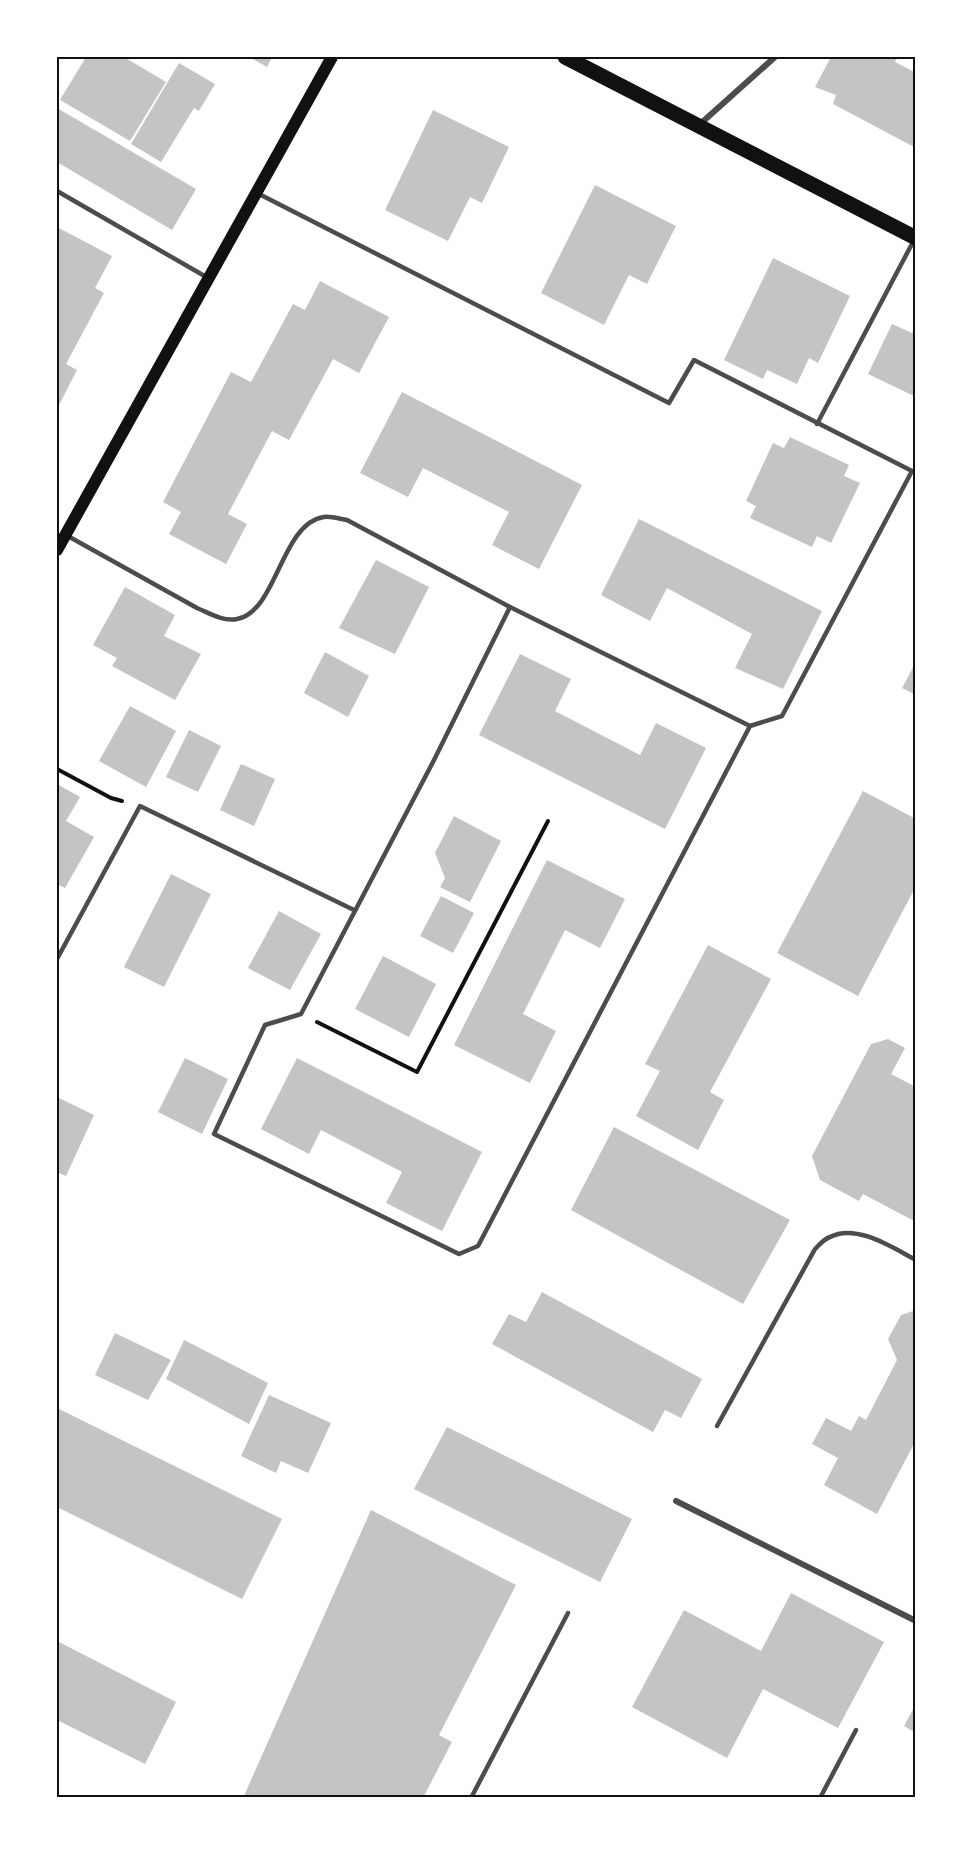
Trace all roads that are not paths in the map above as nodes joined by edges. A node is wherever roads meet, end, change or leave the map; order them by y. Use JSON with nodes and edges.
{"nodes":[{"id":1,"x":332,"y":57,"type":"edge"},
{"id":2,"x":565,"y":57,"type":"edge"},
{"id":3,"x":775,"y":57,"type":"edge"},
{"id":4,"x":698,"y":125,"type":"junction"},
{"id":5,"x":57,"y":190,"type":"edge"},
{"id":6,"x":256,"y":192,"type":"junction"},
{"id":7,"x":916,"y":238,"type":"edge"},
{"id":8,"x":208,"y":278,"type":"junction"},
{"id":9,"x":817,"y":424,"type":"junction"},
{"id":10,"x":65,"y":535,"type":"junction"},
{"id":11,"x":57,"y":550,"type":"edge"},
{"id":12,"x":510,"y":607,"type":"junction"},
{"id":13,"x":750,"y":726,"type":"junction"},
{"id":14,"x":354,"y":910,"type":"junction"},
{"id":15,"x":57,"y":959,"type":"edge"},
{"id":16,"x":916,"y":1260,"type":"edge"},
{"id":17,"x":717,"y":1426,"type":"dead end"},
{"id":18,"x":676,"y":1501,"type":"dead end"},
{"id":19,"x":568,"y":1613,"type":"dead end"},
{"id":20,"x":916,"y":1621,"type":"edge"},
{"id":21,"x":856,"y":1730,"type":"dead end"},
{"id":22,"x":471,"y":1798,"type":"edge"},
{"id":23,"x":820,"y":1798,"type":"edge"}],
"edges":[{"from":1,"to":6,"type":"main road"},
{"from":2,"to":4,"type":"main road"},
{"from":3,"to":4,"type":"street"},
{"from":4,"to":7,"type":"main road"},
{"from":5,"to":8,"type":"lane"},
{"from":6,"to":8,"type":"main road"},
{"from":6,"to":9,"type":"lane"},
{"from":7,"to":9,"type":"lane"},
{"from":8,"to":10,"type":"main road"},
{"from":9,"to":13,"type":"lane"},
{"from":10,"to":11,"type":"main road"},
{"from":10,"to":12,"type":"lane"},
{"from":12,"to":13,"type":"lane"},
{"from":12,"to":14,"type":"lane"},
{"from":13,"to":14,"type":"lane"},
{"from":14,"to":15,"type":"lane"},
{"from":16,"to":17,"type":"lane"},
{"from":18,"to":20,"type":"street"},
{"from":19,"to":22,"type":"lane"},
{"from":21,"to":23,"type":"lane"}]}
